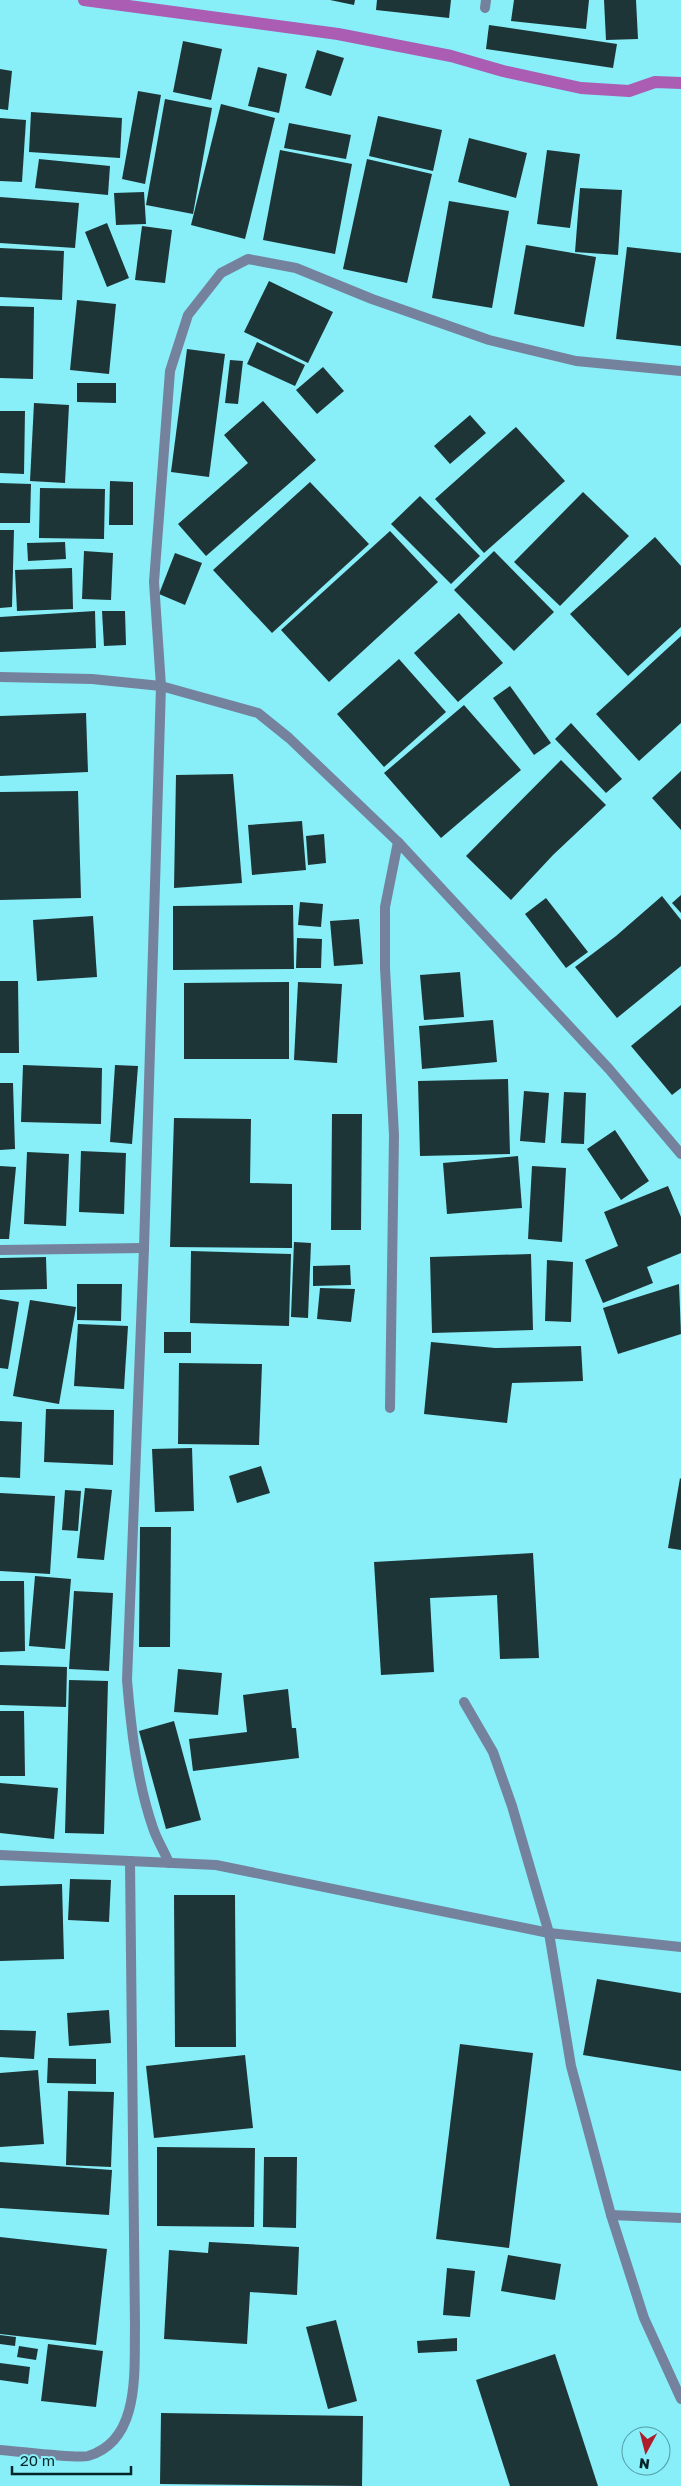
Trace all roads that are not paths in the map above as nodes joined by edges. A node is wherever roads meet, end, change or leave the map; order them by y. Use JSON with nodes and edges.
{"nodes":[{"id":1,"x":681,"y":371,"type":"edge"},
{"id":2,"x":0,"y":677,"type":"edge"},
{"id":3,"x":161,"y":686,"type":"junction"},
{"id":4,"x":398,"y":842,"type":"junction"},
{"id":5,"x":681,"y":1154,"type":"edge"},
{"id":6,"x":144,"y":1248,"type":"junction"},
{"id":7,"x":0,"y":1250,"type":"edge"},
{"id":8,"x":390,"y":1408,"type":"dead end"},
{"id":9,"x":464,"y":1702,"type":"dead end"},
{"id":10,"x":0,"y":1855,"type":"edge"},
{"id":11,"x":130,"y":1862,"type":"junction"},
{"id":12,"x":169,"y":1863,"type":"junction"},
{"id":13,"x":549,"y":1933,"type":"junction"},
{"id":14,"x":681,"y":1946,"type":"edge"},
{"id":15,"x":611,"y":2215,"type":"junction"},
{"id":16,"x":681,"y":2218,"type":"edge"},
{"id":17,"x":681,"y":2399,"type":"edge"},
{"id":18,"x":0,"y":2450,"type":"edge"}],
"edges":[{"from":1,"to":3,"type":"street"},
{"from":2,"to":3,"type":"street"},
{"from":3,"to":4,"type":"street"},
{"from":3,"to":6,"type":"street"},
{"from":4,"to":5,"type":"street"},
{"from":4,"to":8,"type":"street"},
{"from":6,"to":7,"type":"street"},
{"from":6,"to":12,"type":"street"},
{"from":9,"to":13,"type":"street"},
{"from":10,"to":11,"type":"street"},
{"from":11,"to":12,"type":"street"},
{"from":11,"to":18,"type":"street"},
{"from":12,"to":13,"type":"street"},
{"from":13,"to":14,"type":"street"},
{"from":13,"to":15,"type":"street"},
{"from":15,"to":16,"type":"street"},
{"from":15,"to":17,"type":"street"}]}
